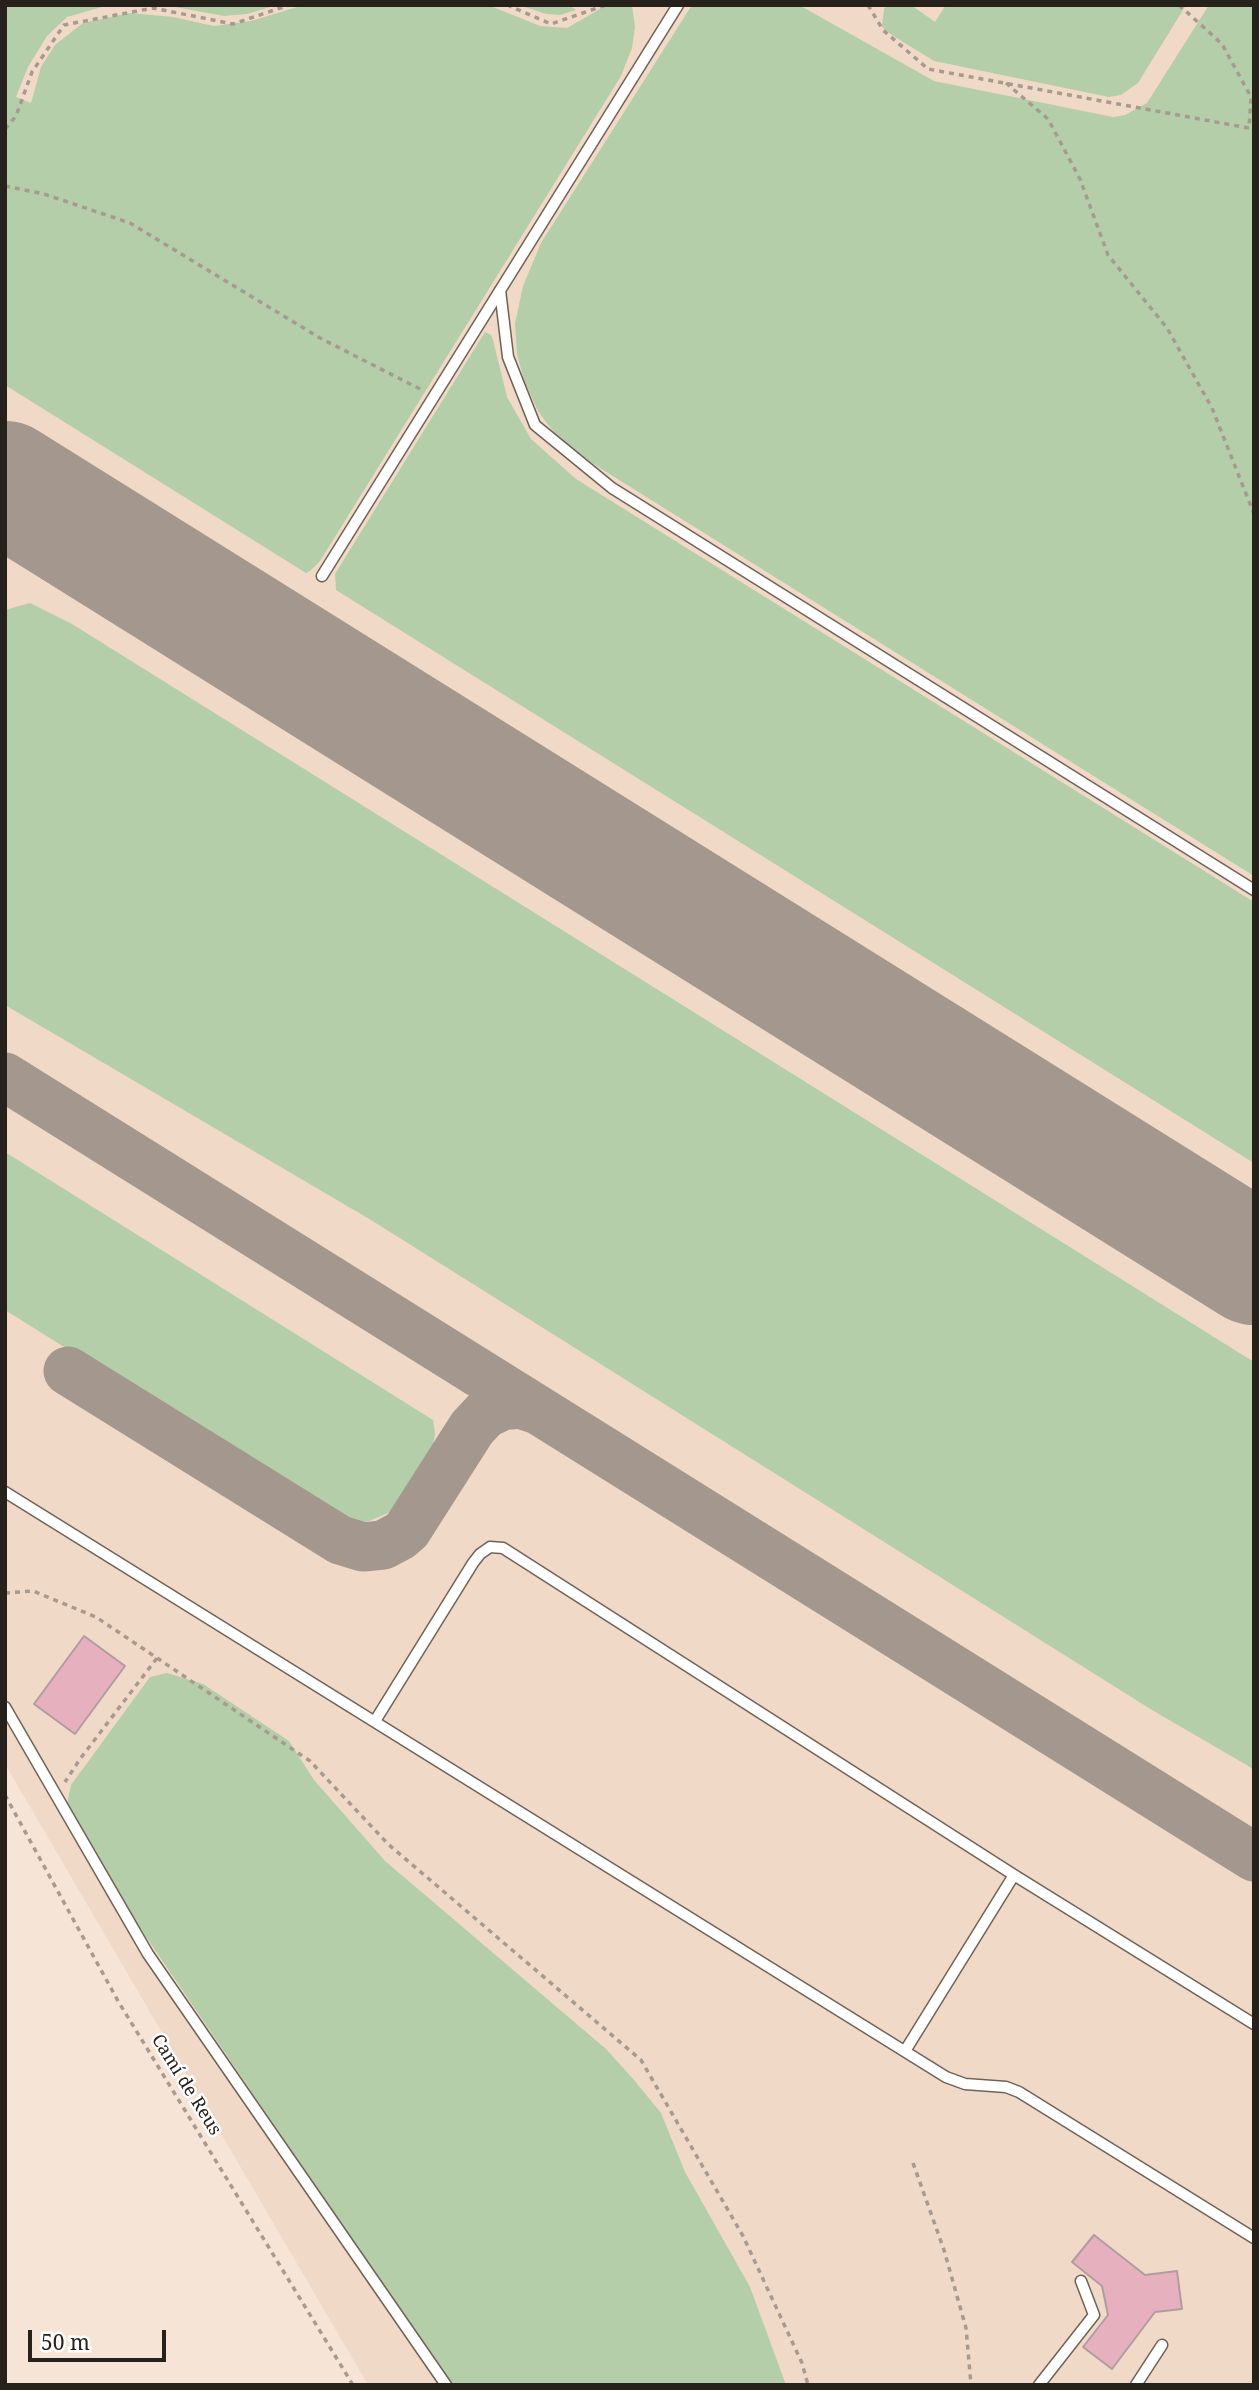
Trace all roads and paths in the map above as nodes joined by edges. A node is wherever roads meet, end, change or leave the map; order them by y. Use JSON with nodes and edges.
{"nodes":[{"id":1,"x":289,"y":5,"type":"edge"},
{"id":2,"x":507,"y":5,"type":"edge"},
{"id":3,"x":606,"y":5,"type":"edge"},
{"id":4,"x":678,"y":5,"type":"edge"},
{"id":5,"x":868,"y":5,"type":"edge"},
{"id":6,"x":1179,"y":5,"type":"edge"},
{"id":7,"x":1006,"y":83,"type":"junction"},
{"id":8,"x":5,"y":129,"type":"edge"},
{"id":9,"x":1251,"y":129,"type":"edge"},
{"id":10,"x":5,"y":186,"type":"edge"},
{"id":11,"x":500,"y":290,"type":"junction"},
{"id":12,"x":434,"y":396,"type":"junction"},
{"id":13,"x":1254,"y":513,"type":"edge"},
{"id":14,"x":322,"y":576,"type":"dead end"},
{"id":15,"x":1254,"y":890,"type":"edge"},
{"id":16,"x":5,"y":1492,"type":"edge"},
{"id":17,"x":5,"y":1593,"type":"edge"},
{"id":18,"x":156,"y":1658,"type":"junction"},
{"id":19,"x":5,"y":1707,"type":"edge"},
{"id":20,"x":375,"y":1721,"type":"junction"},
{"id":21,"x":5,"y":1795,"type":"edge"},
{"id":22,"x":56,"y":1796,"type":"junction"},
{"id":23,"x":1014,"y":1875,"type":"junction"},
{"id":24,"x":1254,"y":2024,"type":"edge"},
{"id":25,"x":905,"y":2051,"type":"junction"},
{"id":26,"x":913,"y":2163,"type":"dead end"},
{"id":27,"x":1254,"y":2238,"type":"edge"},
{"id":28,"x":1081,"y":2281,"type":"dead end"},
{"id":29,"x":1162,"y":2345,"type":"dead end"},
{"id":30,"x":353,"y":2385,"type":"edge"},
{"id":31,"x":446,"y":2385,"type":"edge"},
{"id":32,"x":808,"y":2385,"type":"edge"},
{"id":33,"x":971,"y":2385,"type":"edge"},
{"id":34,"x":1039,"y":2385,"type":"edge"},
{"id":35,"x":1136,"y":2385,"type":"edge"}],
"edges":[{"from":1,"to":8,"type":"path"},
{"from":2,"to":3,"type":"path"},
{"from":4,"to":11,"type":"lane"},
{"from":5,"to":7,"type":"path"},
{"from":6,"to":9,"type":"path"},
{"from":7,"to":9,"type":"path"},
{"from":7,"to":13,"type":"path"},
{"from":10,"to":12,"type":"path"},
{"from":11,"to":12,"type":"lane"},
{"from":11,"to":15,"type":"lane"},
{"from":12,"to":14,"type":"lane"},
{"from":16,"to":20,"type":"lane"},
{"from":17,"to":18,"type":"path"},
{"from":18,"to":22,"type":"path"},
{"from":18,"to":32,"type":"path"},
{"from":19,"to":22,"type":"lane"},
{"from":20,"to":23,"type":"lane"},
{"from":20,"to":25,"type":"lane"},
{"from":21,"to":30,"type":"path","name":"Camí de Reus"},
{"from":22,"to":31,"type":"lane"},
{"from":23,"to":24,"type":"lane"},
{"from":23,"to":25,"type":"lane"},
{"from":25,"to":27,"type":"lane"},
{"from":26,"to":33,"type":"path"},
{"from":28,"to":34,"type":"lane"},
{"from":29,"to":35,"type":"lane"}]}
